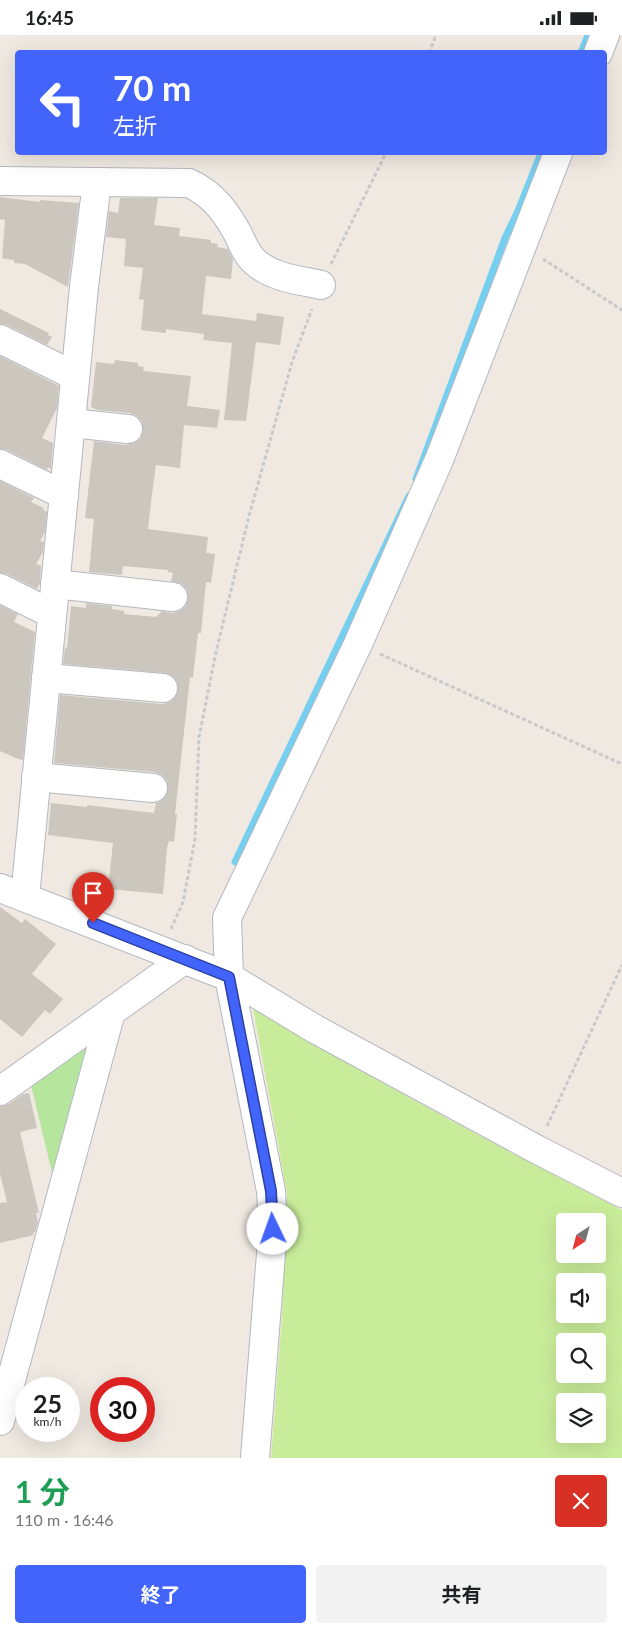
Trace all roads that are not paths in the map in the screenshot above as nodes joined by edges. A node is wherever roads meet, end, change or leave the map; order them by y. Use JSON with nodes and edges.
{"nodes":[{"id":1,"x":605,"y":35,"type":"edge"},
{"id":2,"x":599,"y":50,"type":"edge"},
{"id":3,"x":557,"y":155,"type":"edge"},
{"id":4,"x":0,"y":181,"type":"edge"},
{"id":5,"x":97,"y":182,"type":"junction"},
{"id":6,"x":321,"y":285,"type":"road end"},
{"id":7,"x":0,"y":339,"type":"edge"},
{"id":8,"x":75,"y":376,"type":"junction"},
{"id":9,"x":70,"y":423,"type":"junction"},
{"id":10,"x":128,"y":429,"type":"dead end"},
{"id":11,"x":0,"y":464,"type":"edge"},
{"id":12,"x":64,"y":495,"type":"junction"},
{"id":13,"x":55,"y":584,"type":"junction"},
{"id":14,"x":0,"y":588,"type":"edge"},
{"id":15,"x":173,"y":597,"type":"dead end"},
{"id":16,"x":52,"y":614,"type":"junction"},
{"id":17,"x":46,"y":678,"type":"junction"},
{"id":18,"x":163,"y":688,"type":"dead end"},
{"id":19,"x":36,"y":777,"type":"junction"},
{"id":20,"x":153,"y":788,"type":"dead end"},
{"id":21,"x":12,"y":892,"type":"edge"},
{"id":22,"x":173,"y":955,"type":"junction"},
{"id":23,"x":229,"y":977,"type":"junction"},
{"id":24,"x":110,"y":1012,"type":"junction"},
{"id":25,"x":0,"y":1091,"type":"edge"},
{"id":26,"x":622,"y":1193,"type":"edge"},
{"id":27,"x":0,"y":1421,"type":"edge"},
{"id":28,"x":255,"y":1458,"type":"edge"}],
"edges":[{"from":1,"to":2,"type":"street"},
{"from":3,"to":23,"type":"street"},
{"from":4,"to":5,"type":"street"},
{"from":5,"to":6,"type":"street"},
{"from":5,"to":8,"type":"street"},
{"from":7,"to":8,"type":"street"},
{"from":8,"to":9,"type":"street"},
{"from":9,"to":10,"type":"street"},
{"from":9,"to":12,"type":"street"},
{"from":11,"to":12,"type":"street"},
{"from":12,"to":13,"type":"street"},
{"from":13,"to":15,"type":"street"},
{"from":13,"to":16,"type":"street"},
{"from":14,"to":16,"type":"street"},
{"from":16,"to":17,"type":"street"},
{"from":17,"to":18,"type":"street"},
{"from":17,"to":19,"type":"street"},
{"from":19,"to":20,"type":"street"},
{"from":19,"to":21,"type":"street"},
{"from":21,"to":22,"type":"street"},
{"from":22,"to":23,"type":"street"},
{"from":22,"to":24,"type":"street"},
{"from":23,"to":26,"type":"street"},
{"from":23,"to":28,"type":"street"},
{"from":24,"to":25,"type":"street"},
{"from":24,"to":27,"type":"street"}]}
